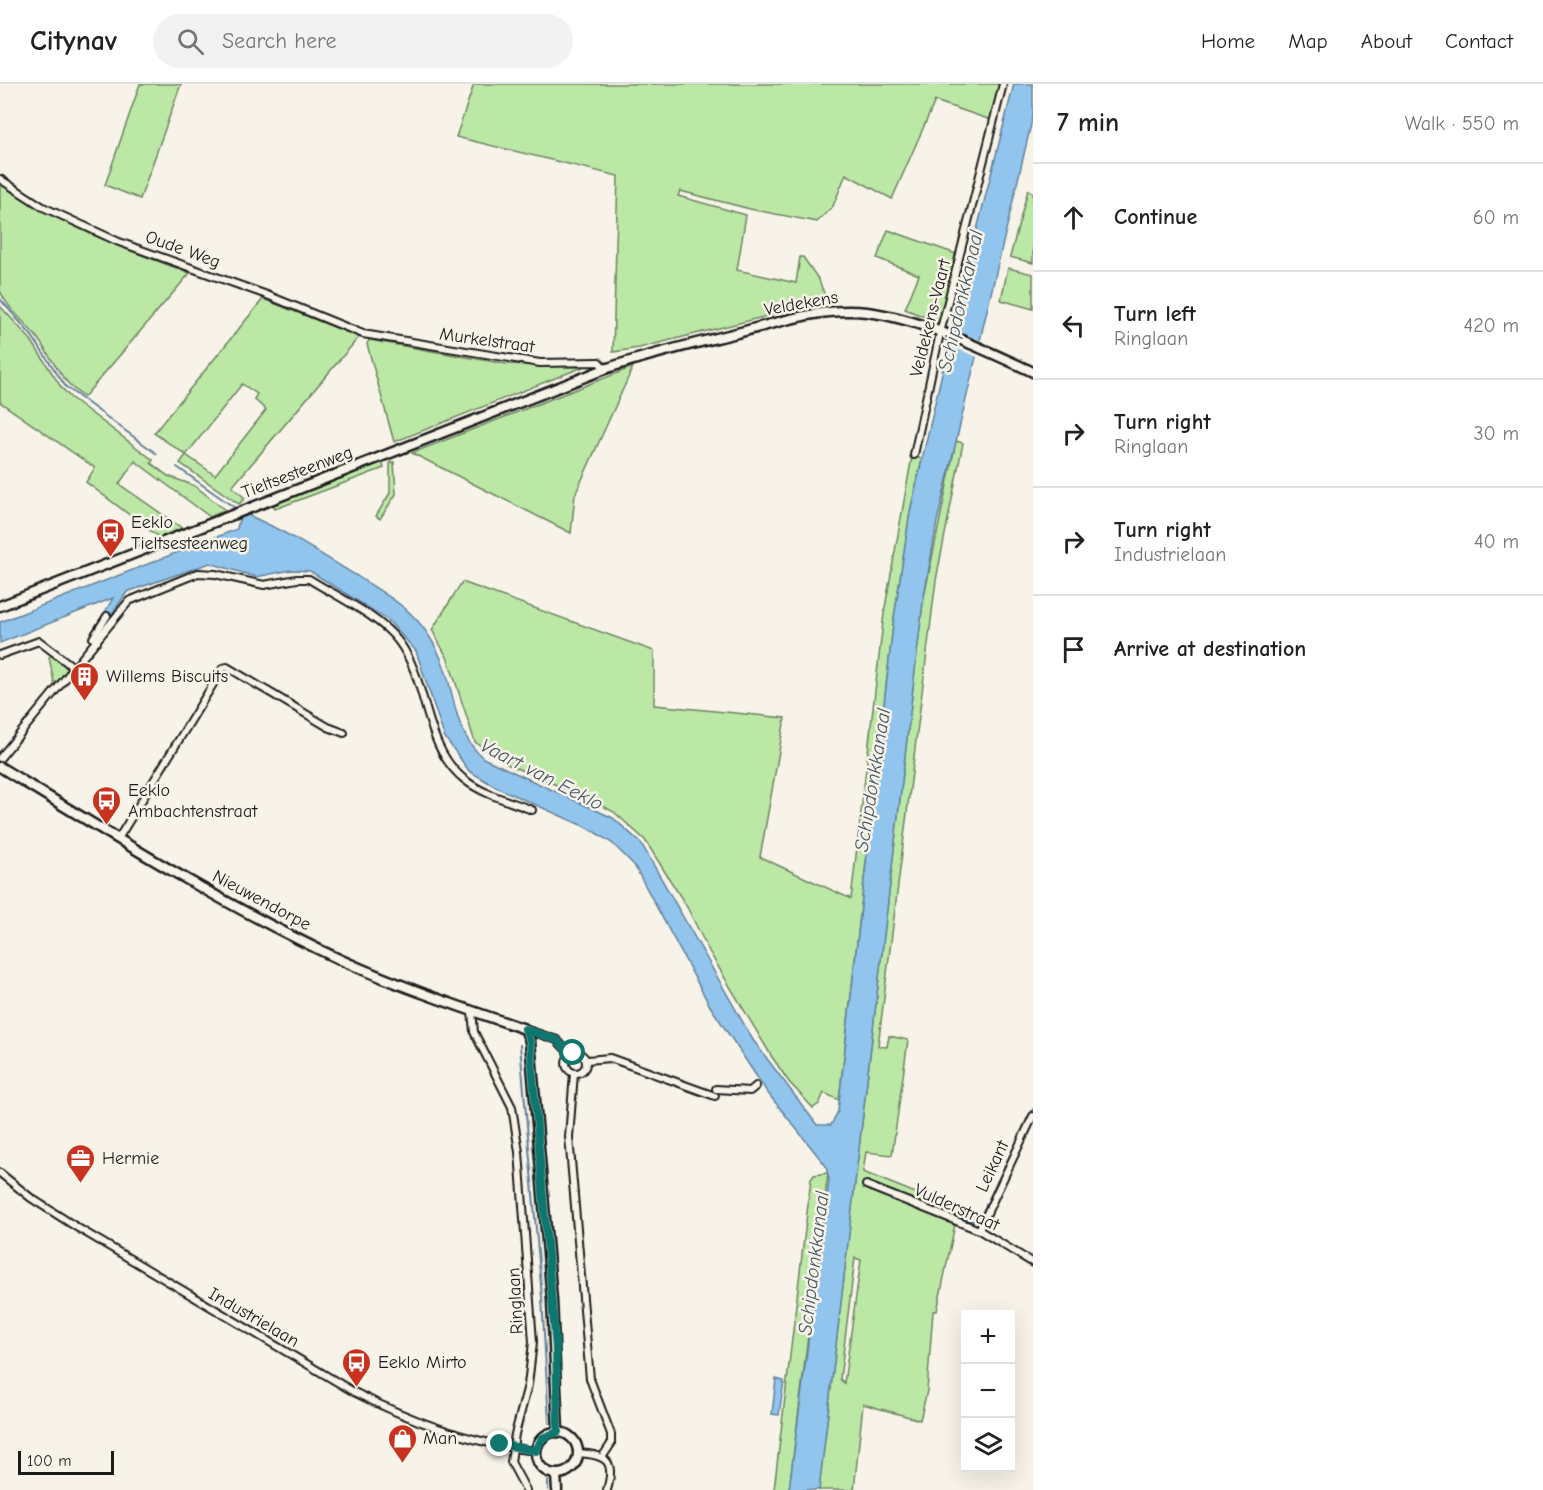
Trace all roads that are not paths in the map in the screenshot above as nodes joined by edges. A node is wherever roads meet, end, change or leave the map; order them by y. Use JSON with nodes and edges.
{"nodes":[{"id":1,"x":1003,"y":84,"type":"edge"},
{"id":2,"x":0,"y":179,"type":"edge"},
{"id":3,"x":363,"y":334,"type":"joint"},
{"id":4,"x":942,"y":334,"type":"junction"},
{"id":5,"x":605,"y":369,"type":"junction"},
{"id":6,"x":1033,"y":372,"type":"edge"},
{"id":7,"x":914,"y":455,"type":"dead end"},
{"id":8,"x":0,"y":606,"type":"edge"},
{"id":9,"x":107,"y":616,"type":"dead end"},
{"id":10,"x":97,"y":642,"type":"junction"},
{"id":11,"x":0,"y":655,"type":"edge"},
{"id":12,"x":76,"y":669,"type":"junction"},
{"id":13,"x":344,"y":733,"type":"dead end"},
{"id":14,"x":0,"y":758,"type":"edge"},
{"id":15,"x":0,"y":767,"type":"edge"},
{"id":16,"x":532,"y":810,"type":"dead end"},
{"id":17,"x":118,"y":839,"type":"junction"},
{"id":18,"x":472,"y":1011,"type":"junction"},
{"id":19,"x":525,"y":1029,"type":"junction"},
{"id":20,"x":570,"y":1054,"type":"junction"},
{"id":21,"x":587,"y":1060,"type":"junction"},
{"id":22,"x":574,"y":1073,"type":"junction"},
{"id":23,"x":756,"y":1086,"type":"dead end"},
{"id":24,"x":716,"y":1089,"type":"dead end"},
{"id":25,"x":715,"y":1096,"type":"dead end"},
{"id":26,"x":1033,"y":1116,"type":"edge"},
{"id":27,"x":0,"y":1173,"type":"edge"},
{"id":28,"x":866,"y":1185,"type":"dead end"},
{"id":29,"x":979,"y":1230,"type":"junction"},
{"id":30,"x":1033,"y":1263,"type":"edge"},
{"id":31,"x":558,"y":1432,"type":"junction"},
{"id":32,"x":512,"y":1447,"type":"junction"},
{"id":33,"x":536,"y":1451,"type":"junction"},
{"id":34,"x":578,"y":1453,"type":"junction"},
{"id":35,"x":603,"y":1456,"type":"junction"},
{"id":36,"x":556,"y":1475,"type":"junction"},
{"id":37,"x":526,"y":1490,"type":"edge"},
{"id":38,"x":557,"y":1490,"type":"edge"},
{"id":39,"x":607,"y":1490,"type":"edge"}],
"edges":[{"from":1,"to":4,"type":"street","name":"Veldekens-Vaart"},
{"from":2,"to":3,"type":"street","name":"Oude Weg"},
{"from":3,"to":5,"type":"street","name":"Murkelstraat"},
{"from":4,"to":5,"type":"main road","name":"Veldekens"},
{"from":4,"to":6,"type":"main road","name":"Veldekens"},
{"from":4,"to":7,"type":"street","name":"Veldekens-Vaart"},
{"from":5,"to":8,"type":"main road","name":"Tieltsesteenweg"},
{"from":9,"to":10,"type":"street"},
{"from":10,"to":12,"type":"street"},
{"from":10,"to":16,"type":"street"},
{"from":11,"to":12,"type":"street"},
{"from":12,"to":14,"type":"street"},
{"from":13,"to":17,"type":"street"},
{"from":15,"to":17,"type":"main road","name":"Nieuwendorpe"},
{"from":17,"to":18,"type":"main road","name":"Nieuwendorpe"},
{"from":18,"to":19,"type":"main road","name":"Nieuwendorpe"},
{"from":18,"to":32,"type":"street","name":"Ringlaan"},
{"from":19,"to":20,"type":"street"},
{"from":19,"to":31,"type":"main road","name":"Ringlaan"},
{"from":20,"to":21,"type":"street"},
{"from":20,"to":22,"type":"street"},
{"from":21,"to":22,"type":"street"},
{"from":21,"to":25,"type":"street"},
{"from":22,"to":35,"type":"street"},
{"from":23,"to":24,"type":"street"},
{"from":26,"to":29,"type":"street","name":"Leikant"},
{"from":27,"to":32,"type":"street","name":"Industrielaan"},
{"from":28,"to":29,"type":"street","name":"Vulderstraat"},
{"from":29,"to":30,"type":"street","name":"Vulderstraat"},
{"from":31,"to":33,"type":"main road"},
{"from":31,"to":34,"type":"main road"},
{"from":32,"to":33,"type":"street","name":"Industrielaan"},
{"from":32,"to":37,"type":"street"},
{"from":33,"to":36,"type":"main road"},
{"from":34,"to":35,"type":"street"},
{"from":34,"to":36,"type":"main road"},
{"from":35,"to":39,"type":"street"},
{"from":36,"to":38,"type":"main road"}]}
